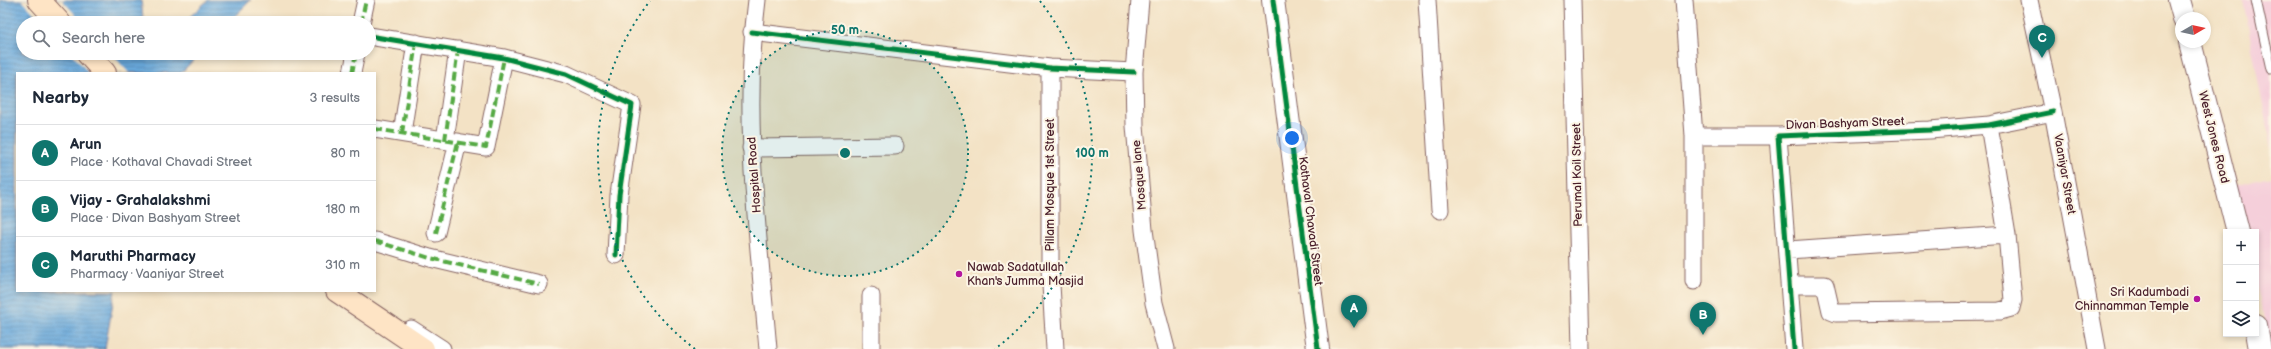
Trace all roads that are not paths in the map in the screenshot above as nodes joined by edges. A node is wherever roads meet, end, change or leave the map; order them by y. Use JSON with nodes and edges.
{"nodes":[{"id":1,"x":39,"y":0,"type":"edge"},
{"id":2,"x":366,"y":0,"type":"edge"},
{"id":3,"x":752,"y":0,"type":"edge"},
{"id":4,"x":1140,"y":0,"type":"edge"},
{"id":5,"x":1273,"y":0,"type":"edge"},
{"id":6,"x":1427,"y":0,"type":"edge"},
{"id":7,"x":1572,"y":0,"type":"edge"},
{"id":8,"x":1684,"y":0,"type":"edge"},
{"id":9,"x":2029,"y":0,"type":"edge"},
{"id":10,"x":2179,"y":0,"type":"edge"},
{"id":11,"x":2256,"y":0,"type":"edge"},
{"id":12,"x":2182,"y":12,"type":"edge"},
{"id":13,"x":54,"y":16,"type":"edge"},
{"id":14,"x":363,"y":16,"type":"edge"},
{"id":15,"x":752,"y":32,"type":"junction"},
{"id":16,"x":376,"y":37,"type":"edge"},
{"id":17,"x":416,"y":43,"type":"junction"},
{"id":18,"x":2192,"y":48,"type":"edge"},
{"id":19,"x":458,"y":50,"type":"junction"},
{"id":20,"x":504,"y":58,"type":"junction"},
{"id":21,"x":93,"y":60,"type":"edge"},
{"id":22,"x":355,"y":60,"type":"edge"},
{"id":23,"x":1050,"y":68,"type":"junction"},
{"id":24,"x":2271,"y":69,"type":"edge"},
{"id":25,"x":104,"y":72,"type":"edge"},
{"id":26,"x":352,"y":72,"type":"edge"},
{"id":27,"x":1134,"y":72,"type":"junction"},
{"id":28,"x":2053,"y":112,"type":"junction"},
{"id":29,"x":1989,"y":125,"type":"junction"},
{"id":30,"x":376,"y":129,"type":"edge"},
{"id":31,"x":402,"y":133,"type":"junction"},
{"id":32,"x":1694,"y":136,"type":"junction"},
{"id":33,"x":1778,"y":136,"type":"junction"},
{"id":34,"x":451,"y":141,"type":"junction"},
{"id":35,"x":895,"y":146,"type":"dead end"},
{"id":36,"x":751,"y":148,"type":"junction"},
{"id":37,"x":1440,"y":210,"type":"dead end"},
{"id":38,"x":2237,"y":229,"type":"edge"},
{"id":39,"x":436,"y":233,"type":"dead end"},
{"id":40,"x":2007,"y":235,"type":"junction"},
{"id":41,"x":376,"y":241,"type":"edge"},
{"id":42,"x":1788,"y":250,"type":"junction"},
{"id":43,"x":616,"y":255,"type":"dead end"},
{"id":44,"x":1694,"y":281,"type":"dead end"},
{"id":45,"x":539,"y":284,"type":"dead end"},
{"id":46,"x":1790,"y":285,"type":"junction"},
{"id":47,"x":338,"y":292,"type":"edge"},
{"id":48,"x":354,"y":292,"type":"edge"},
{"id":49,"x":871,"y":296,"type":"dead end"},
{"id":50,"x":2258,"y":337,"type":"edge"},
{"id":51,"x":423,"y":349,"type":"edge"},
{"id":52,"x":442,"y":349,"type":"edge"},
{"id":53,"x":768,"y":349,"type":"edge"},
{"id":54,"x":871,"y":349,"type":"edge"},
{"id":55,"x":1055,"y":349,"type":"edge"},
{"id":56,"x":1166,"y":349,"type":"edge"},
{"id":57,"x":1318,"y":349,"type":"edge"},
{"id":58,"x":1581,"y":349,"type":"edge"},
{"id":59,"x":1794,"y":349,"type":"edge"},
{"id":60,"x":2097,"y":349,"type":"edge"},
{"id":61,"x":2260,"y":349,"type":"edge"}],
"edges":[{"from":1,"to":13,"type":"main road"},
{"from":2,"to":14,"type":"street"},
{"from":3,"to":15,"type":"street","name":"Hospital Road"},
{"from":4,"to":27,"type":"street","name":"Mosque lane"},
{"from":5,"to":57,"type":"street","name":"Kothaval Chavadi Street"},
{"from":6,"to":37,"type":"street"},
{"from":7,"to":58,"type":"street","name":"Perumal Koil Street"},
{"from":8,"to":32,"type":"street"},
{"from":9,"to":28,"type":"street","name":"Vaaniyar Street"},
{"from":10,"to":12,"type":"street"},
{"from":11,"to":24,"type":"lane"},
{"from":15,"to":23,"type":"street"},
{"from":15,"to":36,"type":"street","name":"Hospital Road"},
{"from":16,"to":17,"type":"street"},
{"from":17,"to":19,"type":"street"},
{"from":17,"to":31,"type":"street"},
{"from":18,"to":38,"type":"street","name":"West Jones Road"},
{"from":19,"to":20,"type":"street"},
{"from":19,"to":34,"type":"street"},
{"from":20,"to":34,"type":"street"},
{"from":20,"to":43,"type":"street"},
{"from":21,"to":25,"type":"main road"},
{"from":22,"to":26,"type":"street"},
{"from":23,"to":27,"type":"street"},
{"from":23,"to":55,"type":"street","name":"Pillam Mosque 1st Street"},
{"from":27,"to":56,"type":"street","name":"Mosque lane"},
{"from":28,"to":29,"type":"street","name":"Divan Bashyam Street"},
{"from":28,"to":60,"type":"street","name":"Vaaniyar Street"},
{"from":29,"to":33,"type":"street","name":"Divan Bashyam Street"},
{"from":29,"to":40,"type":"street"},
{"from":30,"to":31,"type":"street"},
{"from":31,"to":34,"type":"street"},
{"from":32,"to":33,"type":"street"},
{"from":32,"to":44,"type":"street"},
{"from":33,"to":42,"type":"street","name":"Divan Bashyam Street"},
{"from":34,"to":39,"type":"street"},
{"from":35,"to":36,"type":"street"},
{"from":36,"to":53,"type":"street","name":"Hospital Road"},
{"from":40,"to":42,"type":"street"},
{"from":40,"to":46,"type":"street"},
{"from":41,"to":45,"type":"street"},
{"from":42,"to":46,"type":"street","name":"Divan Bashyam Street"},
{"from":46,"to":59,"type":"street","name":"Divan Bashyam Street"},
{"from":47,"to":51,"type":"main road"},
{"from":48,"to":52,"type":"street"},
{"from":49,"to":54,"type":"street"},
{"from":50,"to":61,"type":"street"}]}
